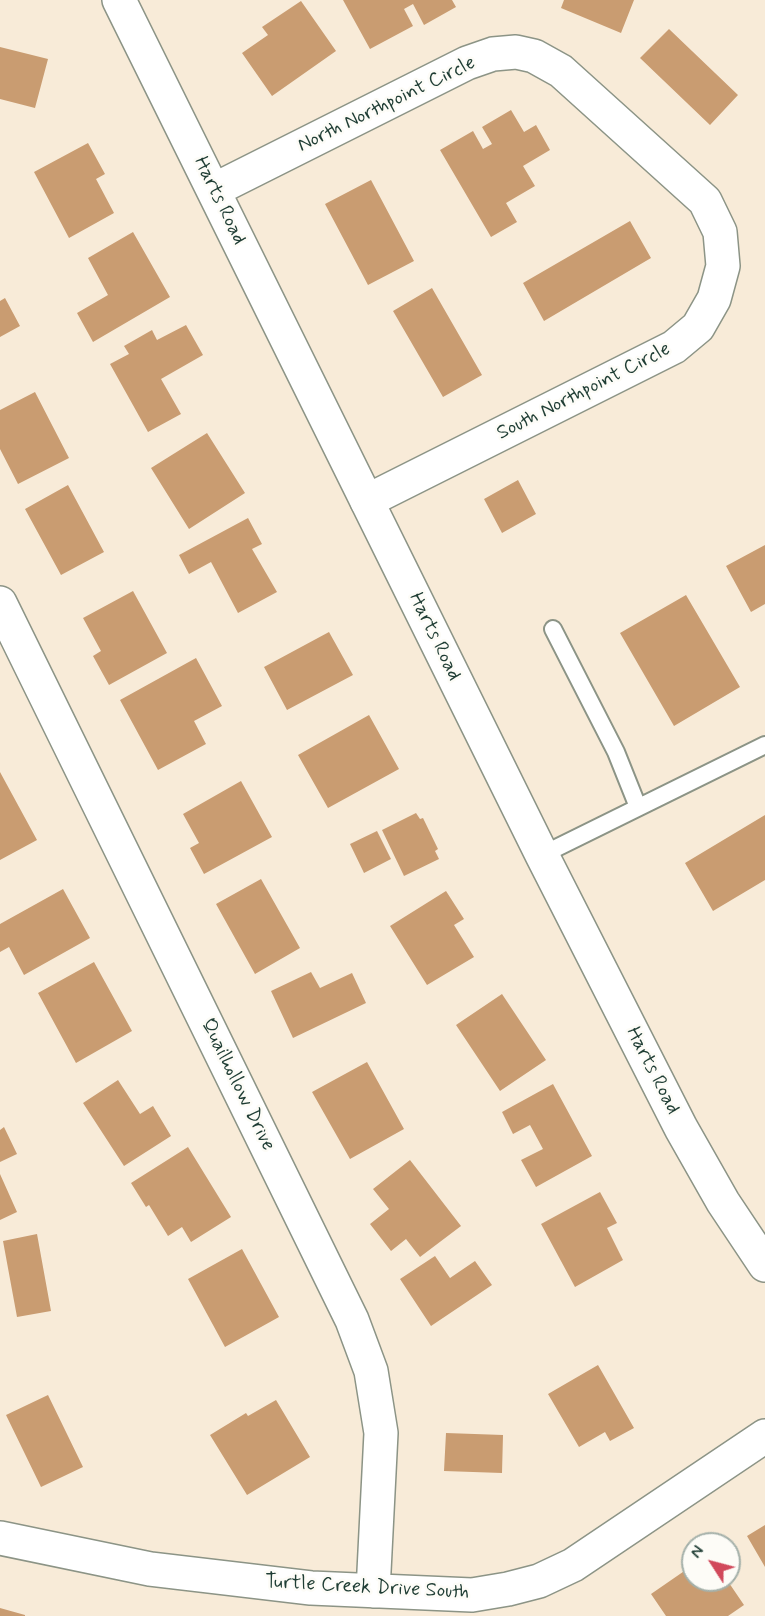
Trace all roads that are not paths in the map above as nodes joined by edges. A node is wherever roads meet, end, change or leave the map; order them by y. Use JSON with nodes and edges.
{"nodes":[{"id":1,"x":119,"y":0,"type":"edge"},
{"id":2,"x":670,"y":169,"type":"joint"},
{"id":3,"x":214,"y":190,"type":"junction"},
{"id":4,"x":367,"y":501,"type":"junction"},
{"id":5,"x":0,"y":603,"type":"edge"},
{"id":6,"x":554,"y":629,"type":"dead end"},
{"id":7,"x":765,"y":745,"type":"edge"},
{"id":8,"x":638,"y":807,"type":"junction"},
{"id":9,"x":542,"y":855,"type":"junction"},
{"id":10,"x":765,"y":1265,"type":"edge"},
{"id":11,"x":765,"y":1436,"type":"edge"},
{"id":12,"x":0,"y":1539,"type":"edge"},
{"id":13,"x":373,"y":1591,"type":"junction"}],
"edges":[{"from":1,"to":3,"type":"street","name":"Harts Road"},
{"from":2,"to":3,"type":"street","name":"North Northpoint Circle"},
{"from":2,"to":4,"type":"street","name":"South Northpoint Circle"},
{"from":3,"to":4,"type":"street","name":"Harts Road"},
{"from":4,"to":9,"type":"street","name":"Harts Road"},
{"from":5,"to":13,"type":"street","name":"Quailhollow Drive"},
{"from":6,"to":8,"type":"lane"},
{"from":7,"to":8,"type":"lane"},
{"from":8,"to":9,"type":"lane"},
{"from":9,"to":10,"type":"street","name":"Harts Road"},
{"from":11,"to":13,"type":"street","name":"Turtle Creek Drive South"},
{"from":12,"to":13,"type":"street","name":"Turtle Creek Drive South"}]}
